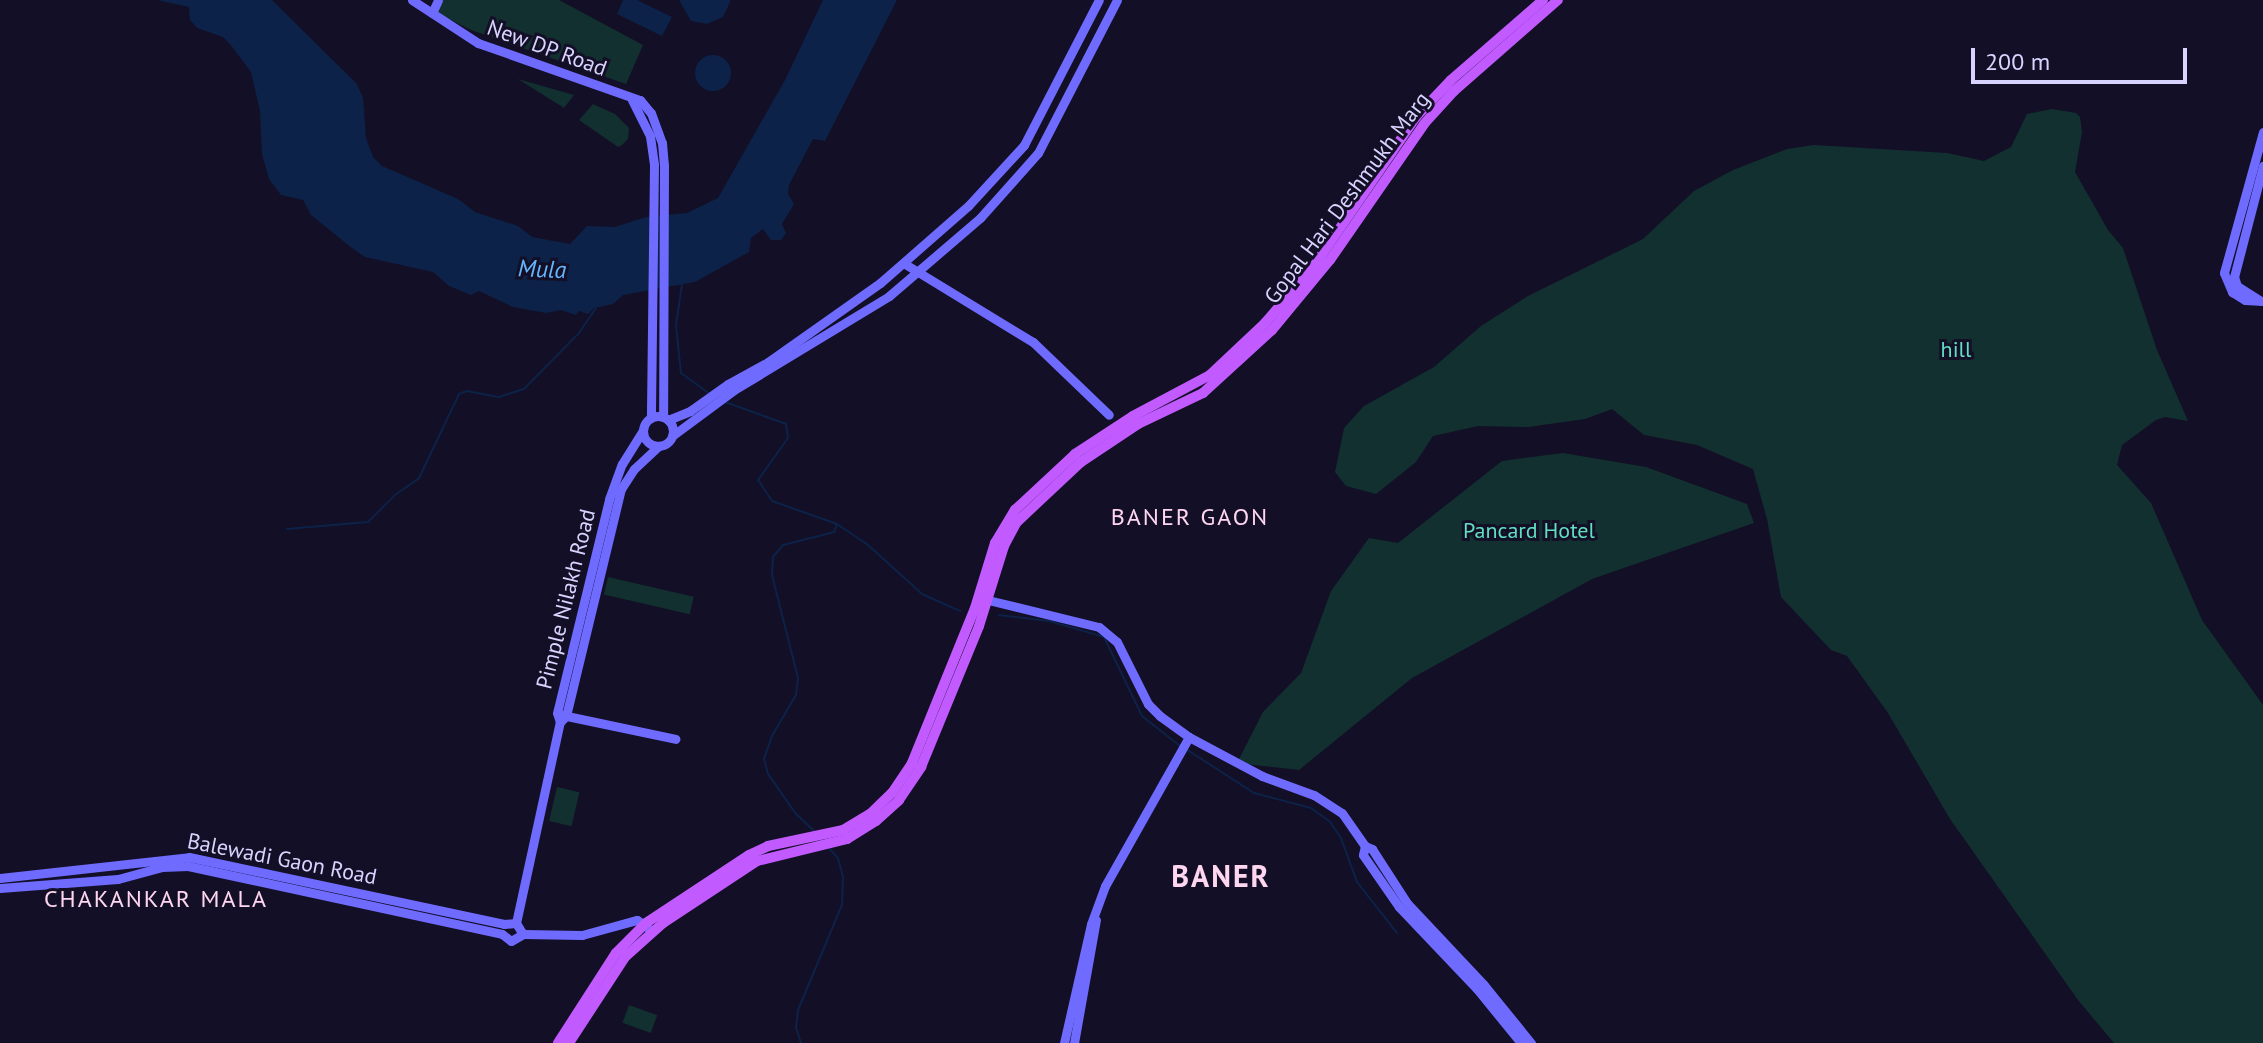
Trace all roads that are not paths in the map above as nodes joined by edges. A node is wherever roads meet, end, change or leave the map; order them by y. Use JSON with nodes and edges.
{"nodes":[{"id":1,"x":412,"y":0,"type":"edge"},
{"id":2,"x":438,"y":0,"type":"edge"},
{"id":3,"x":1099,"y":0,"type":"edge"},
{"id":4,"x":1117,"y":0,"type":"edge"},
{"id":5,"x":1543,"y":0,"type":"edge"},
{"id":6,"x":1558,"y":0,"type":"edge"},
{"id":7,"x":432,"y":13,"type":"junction"},
{"id":8,"x":2263,"y":132,"type":"edge"},
{"id":9,"x":2263,"y":166,"type":"edge"},
{"id":10,"x":905,"y":264,"type":"junction"},
{"id":11,"x":2231,"y":269,"type":"junction"},
{"id":12,"x":919,"y":273,"type":"junction"},
{"id":13,"x":2262,"y":301,"type":"edge"},
{"id":14,"x":731,"y":387,"type":"junction"},
{"id":15,"x":658,"y":392,"type":"junction"},
{"id":16,"x":706,"y":406,"type":"junction"},
{"id":17,"x":651,"y":418,"type":"junction"},
{"id":18,"x":666,"y":419,"type":"junction"},
{"id":19,"x":1121,"y":429,"type":"junction"},
{"id":20,"x":643,"y":431,"type":"junction"},
{"id":21,"x":672,"y":436,"type":"junction"},
{"id":22,"x":659,"y":446,"type":"junction"},
{"id":23,"x":988,"y":600,"type":"junction"},
{"id":24,"x":561,"y":717,"type":"junction"},
{"id":25,"x":1188,"y":738,"type":"junction"},
{"id":26,"x":676,"y":739,"type":"dead end"},
{"id":27,"x":836,"y":837,"type":"junction"},
{"id":28,"x":1365,"y":846,"type":"junction"},
{"id":29,"x":0,"y":878,"type":"edge"},
{"id":30,"x":0,"y":888,"type":"edge"},
{"id":31,"x":1095,"y":917,"type":"junction"},
{"id":32,"x":649,"y":927,"type":"junction"},
{"id":33,"x":510,"y":928,"type":"junction"},
{"id":34,"x":523,"y":934,"type":"junction"},
{"id":35,"x":632,"y":943,"type":"junction"},
{"id":36,"x":558,"y":1043,"type":"edge"},
{"id":37,"x":569,"y":1043,"type":"edge"},
{"id":38,"x":1064,"y":1043,"type":"edge"},
{"id":39,"x":1074,"y":1043,"type":"edge"},
{"id":40,"x":1521,"y":1043,"type":"edge"},
{"id":41,"x":1531,"y":1043,"type":"edge"}],
"edges":[{"from":1,"to":7,"type":"main road","name":"New DP Road"},
{"from":2,"to":7,"type":"main road"},
{"from":3,"to":10,"type":"main road"},
{"from":4,"to":12,"type":"main road"},
{"from":5,"to":19,"type":"main road","name":"Gopal Hari Deshmukh Marg"},
{"from":6,"to":19,"type":"main road","name":"Gopal Hari Deshmukh Marg"},
{"from":7,"to":15,"type":"main road","name":"New DP Road"},
{"from":8,"to":11,"type":"main road"},
{"from":9,"to":11,"type":"main road"},
{"from":10,"to":12,"type":"main road"},
{"from":10,"to":14,"type":"main road"},
{"from":11,"to":13,"type":"main road"},
{"from":11,"to":13,"type":"main road"},
{"from":12,"to":14,"type":"main road"},
{"from":12,"to":19,"type":"main road"},
{"from":14,"to":16,"type":"main road"},
{"from":15,"to":17,"type":"main road"},
{"from":15,"to":18,"type":"main road"},
{"from":16,"to":18,"type":"main road"},
{"from":16,"to":21,"type":"main road"},
{"from":17,"to":18,"type":"main road"},
{"from":17,"to":20,"type":"main road"},
{"from":18,"to":21,"type":"main road"},
{"from":19,"to":23,"type":"main road","name":"Gopal Hari Deshmukh Marg"},
{"from":19,"to":27,"type":"main road","name":"Gopal Hari Deshmukh Marg"},
{"from":20,"to":22,"type":"main road"},
{"from":20,"to":24,"type":"main road","name":"Pimple Nilakh Road"},
{"from":21,"to":22,"type":"main road"},
{"from":22,"to":24,"type":"main road","name":"Pimple Nilakh Road"},
{"from":23,"to":25,"type":"main road"},
{"from":23,"to":27,"type":"main road","name":"Gopal Hari Deshmukh Marg"},
{"from":24,"to":26,"type":"main road"},
{"from":24,"to":33,"type":"main road"},
{"from":25,"to":28,"type":"main road"},
{"from":25,"to":31,"type":"main road"},
{"from":27,"to":32,"type":"main road","name":"Gopal Hari Deshmukh Marg"},
{"from":28,"to":40,"type":"main road"},
{"from":28,"to":41,"type":"main road"},
{"from":29,"to":33,"type":"main road","name":"Balewadi Gaon Road"},
{"from":30,"to":33,"type":"main road","name":"Balewadi Gaon Road"},
{"from":31,"to":38,"type":"main road"},
{"from":31,"to":39,"type":"main road"},
{"from":32,"to":34,"type":"main road"},
{"from":32,"to":35,"type":"main road","name":"Gopal Hari Deshmukh Marg"},
{"from":33,"to":34,"type":"main road"},
{"from":33,"to":34,"type":"main road"},
{"from":35,"to":36,"type":"main road","name":"Gopal Hari Deshmukh Marg"},
{"from":35,"to":37,"type":"main road","name":"Gopal Hari Deshmukh Marg"}]}
